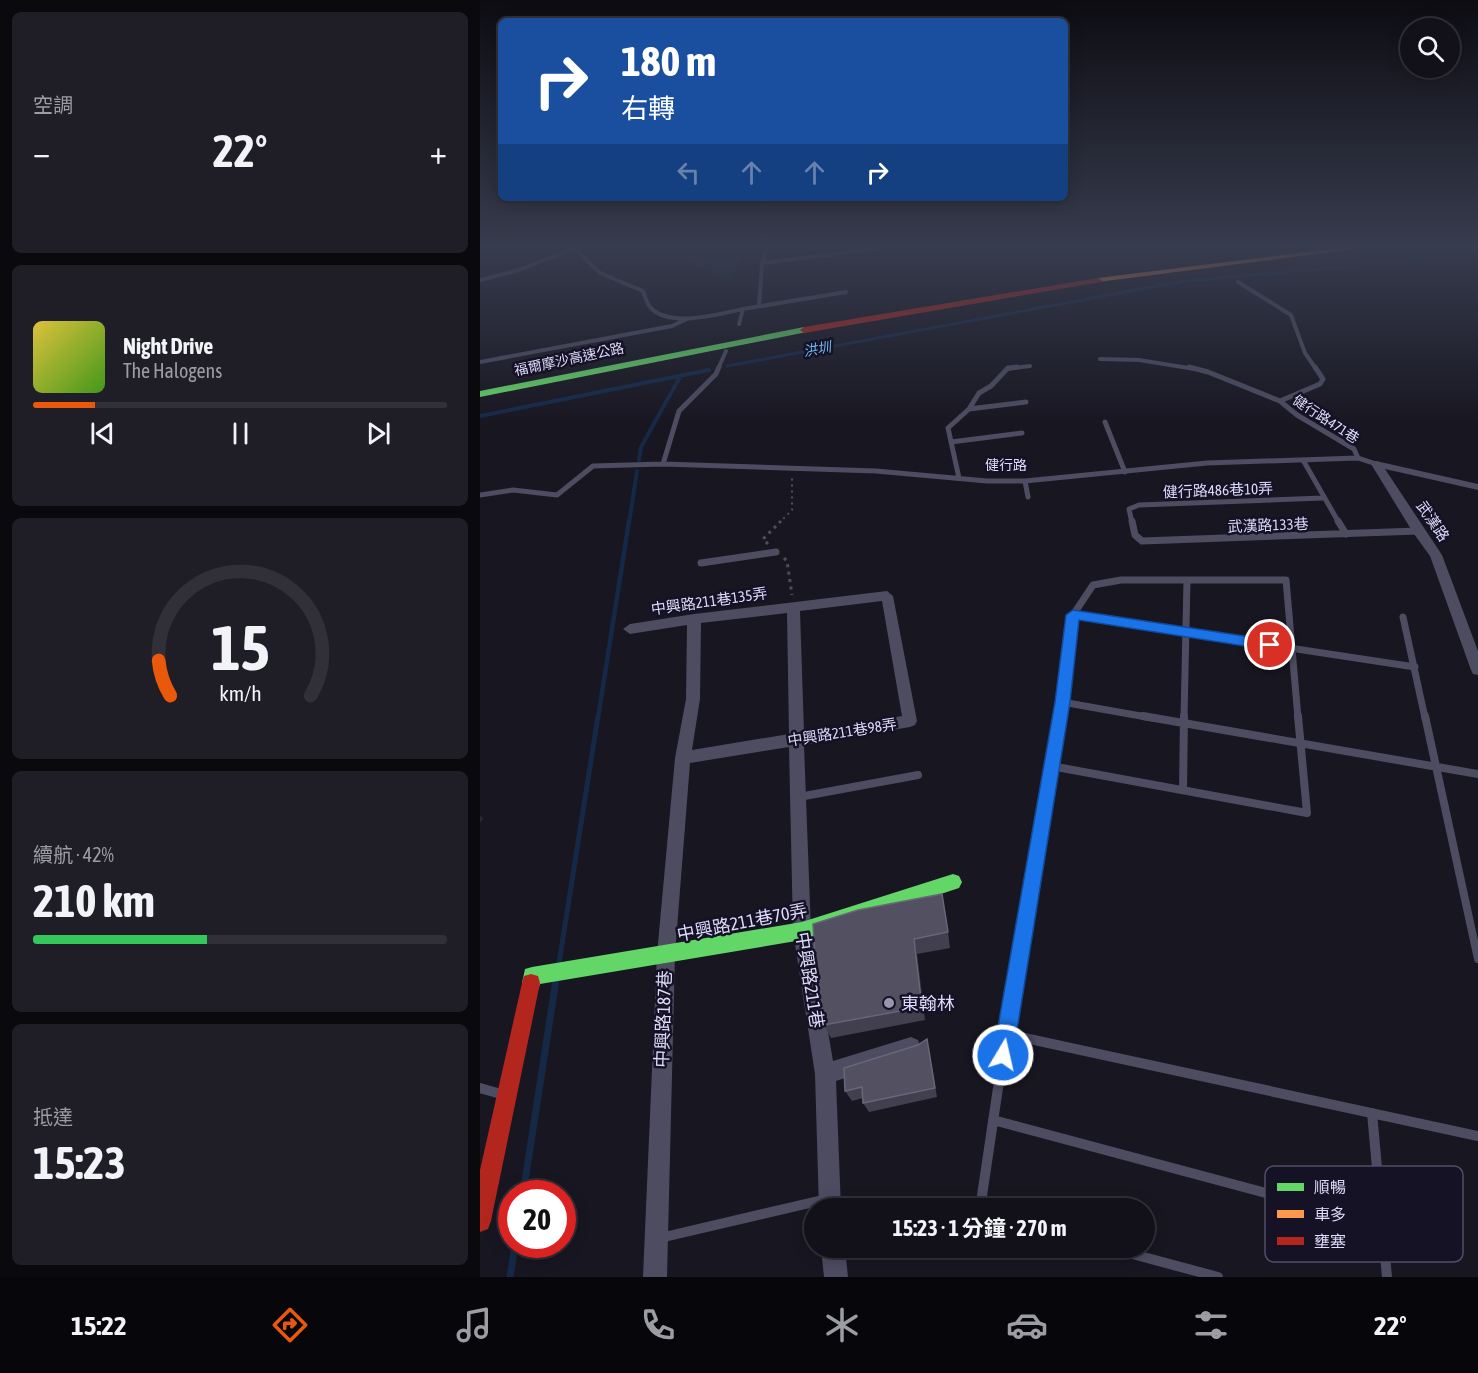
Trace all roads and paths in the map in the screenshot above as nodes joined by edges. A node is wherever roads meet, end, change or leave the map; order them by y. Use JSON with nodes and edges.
{"nodes":[{"id":1,"x":650,"y":306,"type":"edge"},
{"id":2,"x":759,"y":306,"type":"edge"},
{"id":3,"x":887,"y":306,"type":"edge"},
{"id":4,"x":943,"y":306,"type":"edge"},
{"id":5,"x":1276,"y":306,"type":"edge"},
{"id":6,"x":742,"y":309,"type":"junction"},
{"id":7,"x":690,"y":317,"type":"junction"},
{"id":8,"x":739,"y":324,"type":"dead end"},
{"id":9,"x":726,"y":351,"type":"dead end"},
{"id":10,"x":1100,"y":359,"type":"dead end"},
{"id":11,"x":480,"y":362,"type":"edge"},
{"id":12,"x":1030,"y":366,"type":"dead end"},
{"id":13,"x":480,"y":382,"type":"edge"},
{"id":14,"x":480,"y":394,"type":"edge"},
{"id":15,"x":1280,"y":401,"type":"junction"},
{"id":16,"x":1026,"y":402,"type":"dead end"},
{"id":17,"x":969,"y":409,"type":"junction"},
{"id":18,"x":1105,"y":422,"type":"dead end"},
{"id":19,"x":1022,"y":433,"type":"dead end"},
{"id":20,"x":951,"y":442,"type":"junction"},
{"id":21,"x":1358,"y":458,"type":"junction"},
{"id":22,"x":1303,"y":460,"type":"junction"},
{"id":23,"x":663,"y":464,"type":"junction"},
{"id":24,"x":1376,"y":464,"type":"junction"},
{"id":25,"x":792,"y":470,"type":"junction"},
{"id":26,"x":1125,"y":472,"type":"junction"},
{"id":27,"x":959,"y":478,"type":"junction"},
{"id":28,"x":1025,"y":481,"type":"junction"},
{"id":29,"x":1478,"y":487,"type":"edge"},
{"id":30,"x":480,"y":495,"type":"edge"},
{"id":31,"x":1028,"y":497,"type":"dead end"},
{"id":32,"x":1323,"y":498,"type":"junction"},
{"id":33,"x":1132,"y":522,"type":"joint"},
{"id":34,"x":1418,"y":531,"type":"junction"},
{"id":35,"x":1346,"y":534,"type":"junction"},
{"id":36,"x":776,"y":552,"type":"junction"},
{"id":37,"x":701,"y":563,"type":"dead end"},
{"id":38,"x":1188,"y":579,"type":"junction"},
{"id":39,"x":886,"y":596,"type":"joint"},
{"id":40,"x":794,"y":607,"type":"junction"},
{"id":41,"x":1073,"y":615,"type":"junction"},
{"id":42,"x":1403,"y":616,"type":"dead end"},
{"id":43,"x":694,"y":619,"type":"junction"},
{"id":44,"x":630,"y":629,"type":"dead end"},
{"id":45,"x":1186,"y":632,"type":"junction"},
{"id":46,"x":1291,"y":648,"type":"junction"},
{"id":47,"x":1415,"y":667,"type":"junction"},
{"id":48,"x":1478,"y":670,"type":"edge"},
{"id":49,"x":1062,"y":702,"type":"junction"},
{"id":50,"x":1185,"y":723,"type":"junction"},
{"id":51,"x":797,"y":739,"type":"junction"},
{"id":52,"x":1300,"y":743,"type":"junction"},
{"id":53,"x":684,"y":758,"type":"junction"},
{"id":54,"x":1051,"y":766,"type":"junction"},
{"id":55,"x":1435,"y":767,"type":"junction"},
{"id":56,"x":1478,"y":774,"type":"edge"},
{"id":57,"x":918,"y":775,"type":"dead end"},
{"id":58,"x":1183,"y":790,"type":"junction"},
{"id":59,"x":799,"y":797,"type":"junction"},
{"id":60,"x":953,"y":882,"type":"dead end"},
{"id":61,"x":802,"y":931,"type":"junction"},
{"id":62,"x":666,"y":954,"type":"junction"},
{"id":63,"x":1478,"y":959,"type":"edge"},
{"id":64,"x":1006,"y":1034,"type":"junction"},
{"id":65,"x":920,"y":1044,"type":"edge"},
{"id":66,"x":825,"y":1074,"type":"junction"},
{"id":67,"x":480,"y":1088,"type":"edge"},
{"id":68,"x":506,"y":1096,"type":"junction"},
{"id":69,"x":1372,"y":1113,"type":"junction"},
{"id":70,"x":993,"y":1120,"type":"junction"},
{"id":71,"x":1478,"y":1136,"type":"edge"},
{"id":72,"x":1377,"y":1166,"type":"edge"},
{"id":73,"x":1265,"y":1193,"type":"edge"},
{"id":74,"x":830,"y":1198,"type":"edge"},
{"id":75,"x":982,"y":1198,"type":"edge"},
{"id":76,"x":804,"y":1209,"type":"edge"},
{"id":77,"x":481,"y":1213,"type":"edge"},
{"id":78,"x":655,"y":1239,"type":"junction"},
{"id":79,"x":834,"y":1258,"type":"edge"},
{"id":80,"x":1147,"y":1258,"type":"edge"},
{"id":81,"x":1386,"y":1262,"type":"edge"},
{"id":82,"x":655,"y":1277,"type":"edge"},
{"id":83,"x":836,"y":1277,"type":"edge"},
{"id":84,"x":1218,"y":1277,"type":"edge"},
{"id":85,"x":1387,"y":1277,"type":"edge"}],
"edges":[{"from":1,"to":7,"type":"lane"},
{"from":2,"to":6,"type":"lane"},
{"from":3,"to":13,"type":"main road","name":"福爾摩沙高速公路"},
{"from":4,"to":14,"type":"main road","name":"福爾摩沙高速公路"},
{"from":5,"to":15,"type":"lane"},
{"from":6,"to":7,"type":"lane"},
{"from":6,"to":8,"type":"lane"},
{"from":7,"to":11,"type":"lane"},
{"from":9,"to":23,"type":"lane"},
{"from":10,"to":15,"type":"lane","name":"健行路471巷"},
{"from":12,"to":17,"type":"lane"},
{"from":15,"to":21,"type":"lane","name":"健行路471巷"},
{"from":16,"to":17,"type":"lane"},
{"from":17,"to":20,"type":"lane"},
{"from":18,"to":26,"type":"lane"},
{"from":19,"to":20,"type":"lane"},
{"from":20,"to":27,"type":"lane"},
{"from":21,"to":22,"type":"lane","name":"健行路"},
{"from":21,"to":24,"type":"lane","name":"健行路"},
{"from":22,"to":26,"type":"lane","name":"健行路"},
{"from":22,"to":32,"type":"lane"},
{"from":23,"to":25,"type":"lane","name":"健行路"},
{"from":23,"to":30,"type":"lane","name":"健行路"},
{"from":24,"to":29,"type":"street","name":"健行路"},
{"from":24,"to":34,"type":"street","name":"武漢路"},
{"from":25,"to":27,"type":"lane","name":"健行路"},
{"from":25,"to":36,"type":"path"},
{"from":26,"to":28,"type":"lane","name":"健行路"},
{"from":27,"to":28,"type":"lane","name":"健行路"},
{"from":28,"to":31,"type":"lane"},
{"from":32,"to":33,"type":"lane","name":"健行路486巷10弄"},
{"from":32,"to":35,"type":"lane"},
{"from":33,"to":35,"type":"lane","name":"武漢路133巷"},
{"from":34,"to":35,"type":"lane","name":"武漢路133巷"},
{"from":34,"to":48,"type":"street","name":"武漢路"},
{"from":36,"to":37,"type":"lane"},
{"from":36,"to":40,"type":"path"},
{"from":38,"to":41,"type":"lane"},
{"from":38,"to":45,"type":"lane"},
{"from":38,"to":46,"type":"lane"},
{"from":39,"to":40,"type":"street","name":"中興路211巷135弄"},
{"from":39,"to":51,"type":"street","name":"中興路211巷98弄"},
{"from":40,"to":43,"type":"street","name":"中興路211巷135弄"},
{"from":40,"to":51,"type":"street","name":"中興路211巷"},
{"from":41,"to":45,"type":"lane"},
{"from":41,"to":49,"type":"lane"},
{"from":42,"to":47,"type":"lane"},
{"from":43,"to":44,"type":"street","name":"中興路211巷135弄"},
{"from":43,"to":53,"type":"street","name":"中興路187巷"},
{"from":45,"to":46,"type":"lane"},
{"from":45,"to":50,"type":"lane"},
{"from":46,"to":47,"type":"lane"},
{"from":46,"to":52,"type":"lane"},
{"from":47,"to":55,"type":"lane"},
{"from":49,"to":50,"type":"lane"},
{"from":49,"to":54,"type":"lane"},
{"from":50,"to":52,"type":"lane"},
{"from":50,"to":58,"type":"lane"},
{"from":51,"to":53,"type":"street","name":"中興路211巷98弄"},
{"from":51,"to":59,"type":"street","name":"中興路211巷"},
{"from":52,"to":55,"type":"lane"},
{"from":52,"to":58,"type":"lane"},
{"from":53,"to":62,"type":"street","name":"中興路187巷"},
{"from":54,"to":58,"type":"lane"},
{"from":54,"to":64,"type":"lane"},
{"from":55,"to":56,"type":"lane"},
{"from":55,"to":63,"type":"lane"},
{"from":57,"to":59,"type":"lane"},
{"from":59,"to":61,"type":"street","name":"中興路211巷"},
{"from":60,"to":61,"type":"main road","name":"中興路211巷70弄"},
{"from":61,"to":62,"type":"main road","name":"中興路211巷70弄"},
{"from":61,"to":66,"type":"street","name":"中興路211巷"},
{"from":62,"to":68,"type":"main road","name":"中興路211巷70弄"},
{"from":62,"to":78,"type":"street","name":"中興路187巷"},
{"from":64,"to":69,"type":"lane"},
{"from":64,"to":70,"type":"lane"},
{"from":65,"to":66,"type":"street"},
{"from":66,"to":74,"type":"street","name":"中興路211巷"},
{"from":67,"to":68,"type":"lane"},
{"from":68,"to":77,"type":"main road"},
{"from":69,"to":71,"type":"lane"},
{"from":69,"to":72,"type":"lane"},
{"from":70,"to":73,"type":"lane"},
{"from":70,"to":75,"type":"lane"},
{"from":76,"to":78,"type":"lane"},
{"from":78,"to":82,"type":"street","name":"中興路187巷"},
{"from":79,"to":83,"type":"street"},
{"from":80,"to":84,"type":"lane"},
{"from":81,"to":85,"type":"lane"}]}
